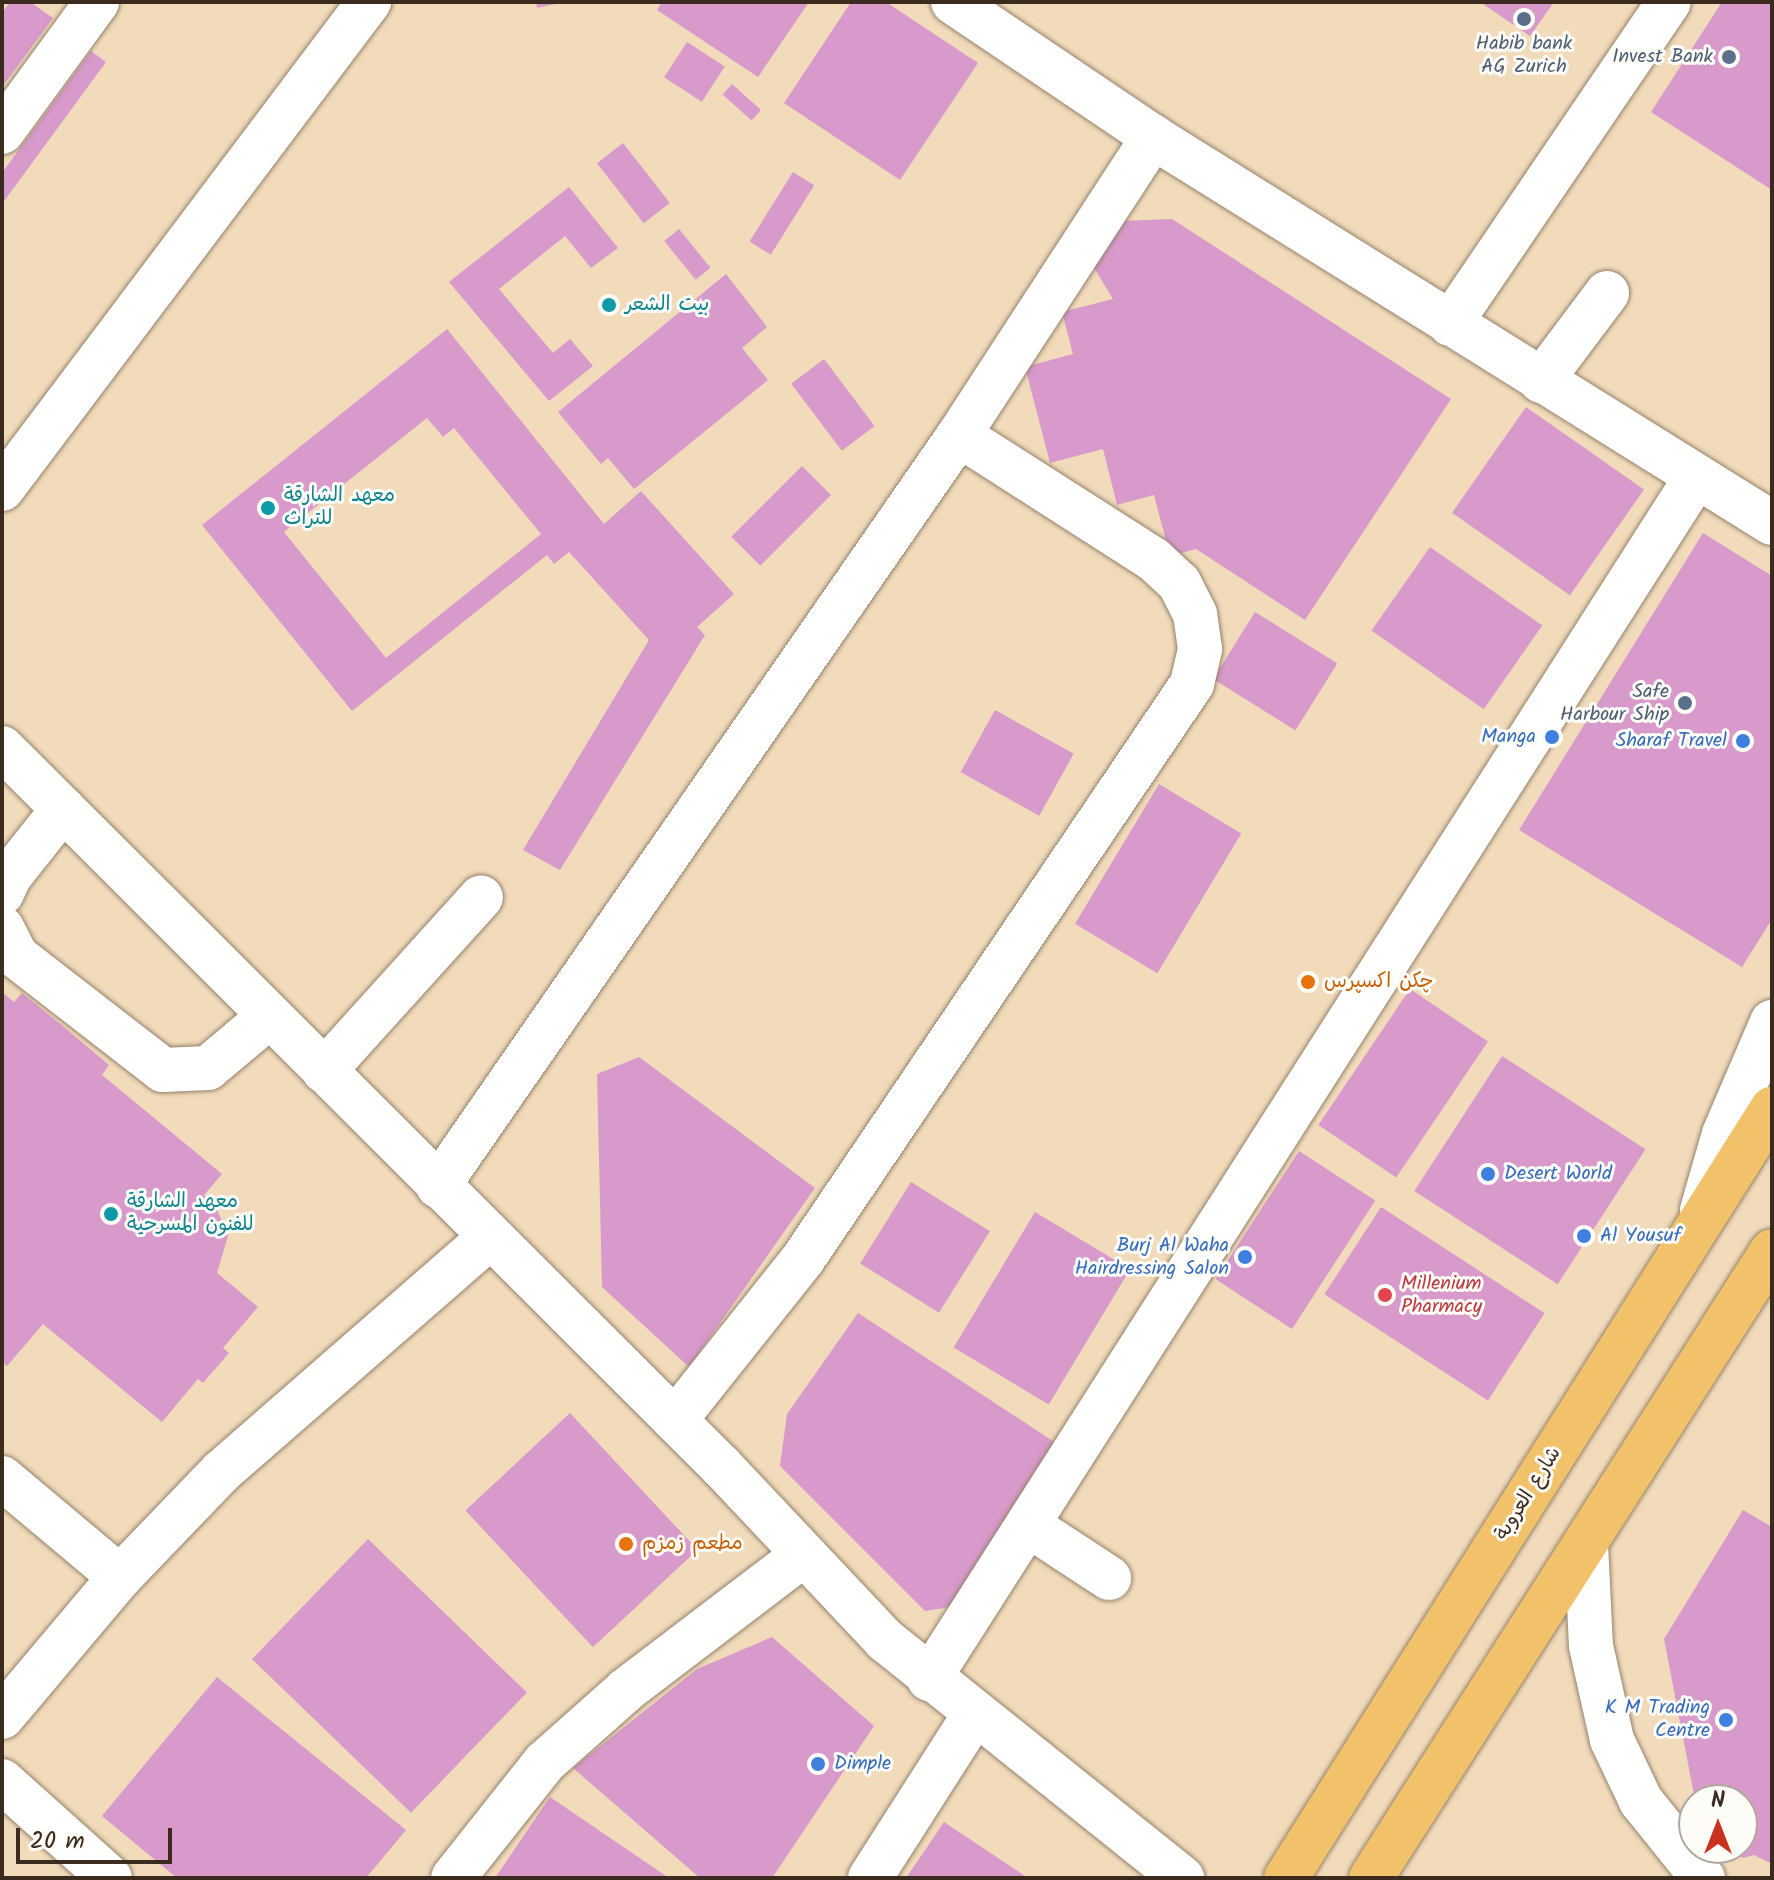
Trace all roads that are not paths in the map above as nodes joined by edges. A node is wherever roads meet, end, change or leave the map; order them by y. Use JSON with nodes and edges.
{"nodes":[{"id":1,"x":97,"y":2,"type":"edge"},
{"id":2,"x":369,"y":2,"type":"edge"},
{"id":3,"x":953,"y":2,"type":"edge"},
{"id":4,"x":1002,"y":2,"type":"edge"},
{"id":5,"x":1669,"y":2,"type":"edge"},
{"id":6,"x":2,"y":132,"type":"edge"},
{"id":7,"x":1153,"y":137,"type":"junction"},
{"id":8,"x":1607,"y":293,"type":"dead end"},
{"id":9,"x":1450,"y":324,"type":"junction"},
{"id":10,"x":1541,"y":381,"type":"junction"},
{"id":11,"x":959,"y":435,"type":"junction"},
{"id":12,"x":1695,"y":479,"type":"junction"},
{"id":13,"x":2,"y":489,"type":"edge"},
{"id":14,"x":1772,"y":523,"type":"edge"},
{"id":15,"x":2,"y":748,"type":"edge"},
{"id":16,"x":63,"y":809,"type":"junction"},
{"id":17,"x":2,"y":893,"type":"edge"},
{"id":18,"x":481,"y":897,"type":"dead end"},
{"id":19,"x":2,"y":928,"type":"edge"},
{"id":20,"x":270,"y":1016,"type":"junction"},
{"id":21,"x":1772,"y":1022,"type":"edge"},
{"id":22,"x":324,"y":1071,"type":"junction"},
{"id":23,"x":1772,"y":1109,"type":"edge"},
{"id":24,"x":438,"y":1186,"type":"junction"},
{"id":25,"x":1697,"y":1228,"type":"junction"},
{"id":26,"x":489,"y":1238,"type":"junction"},
{"id":27,"x":1769,"y":1258,"type":"edge"},
{"id":28,"x":675,"y":1420,"type":"junction"},
{"id":29,"x":2,"y":1478,"type":"edge"},
{"id":30,"x":1028,"y":1525,"type":"junction"},
{"id":31,"x":1586,"y":1544,"type":"junction"},
{"id":32,"x":803,"y":1555,"type":"junction"},
{"id":33,"x":120,"y":1577,"type":"junction"},
{"id":34,"x":1109,"y":1578,"type":"dead end"},
{"id":35,"x":929,"y":1679,"type":"junction"},
{"id":36,"x":975,"y":1714,"type":"junction"},
{"id":37,"x":2,"y":1717,"type":"edge"},
{"id":38,"x":2,"y":1781,"type":"edge"},
{"id":39,"x":110,"y":1878,"type":"edge"},
{"id":40,"x":453,"y":1878,"type":"edge"},
{"id":41,"x":870,"y":1878,"type":"edge"},
{"id":42,"x":1182,"y":1878,"type":"edge"},
{"id":43,"x":1286,"y":1878,"type":"edge"},
{"id":44,"x":1371,"y":1878,"type":"edge"},
{"id":45,"x":1703,"y":1878,"type":"edge"}],
"edges":[{"from":1,"to":6,"type":"street"},
{"from":2,"to":13,"type":"street"},
{"from":3,"to":7,"type":"street"},
{"from":4,"to":7,"type":"street"},
{"from":5,"to":9,"type":"street"},
{"from":7,"to":9,"type":"street"},
{"from":7,"to":11,"type":"street"},
{"from":8,"to":10,"type":"street"},
{"from":9,"to":10,"type":"street"},
{"from":10,"to":12,"type":"street"},
{"from":11,"to":24,"type":"street"},
{"from":11,"to":28,"type":"street"},
{"from":12,"to":14,"type":"street"},
{"from":12,"to":30,"type":"street"},
{"from":15,"to":16,"type":"street"},
{"from":16,"to":17,"type":"street"},
{"from":16,"to":20,"type":"street"},
{"from":18,"to":22,"type":"street"},
{"from":19,"to":20,"type":"street"},
{"from":20,"to":22,"type":"street"},
{"from":21,"to":25,"type":"street"},
{"from":22,"to":24,"type":"street"},
{"from":23,"to":25,"type":"main road","name":"شارع العروبة"},
{"from":24,"to":26,"type":"street"},
{"from":25,"to":43,"type":"main road","name":"شارع العروبة"},
{"from":26,"to":28,"type":"street"},
{"from":26,"to":33,"type":"street"},
{"from":27,"to":31,"type":"main road"},
{"from":28,"to":32,"type":"street"},
{"from":29,"to":33,"type":"street"},
{"from":30,"to":34,"type":"street"},
{"from":30,"to":35,"type":"street"},
{"from":31,"to":44,"type":"main road"},
{"from":31,"to":45,"type":"street"},
{"from":32,"to":35,"type":"street"},
{"from":32,"to":40,"type":"street"},
{"from":33,"to":37,"type":"street"},
{"from":35,"to":36,"type":"street"},
{"from":36,"to":41,"type":"street"},
{"from":36,"to":42,"type":"street"},
{"from":38,"to":39,"type":"street"}]}
